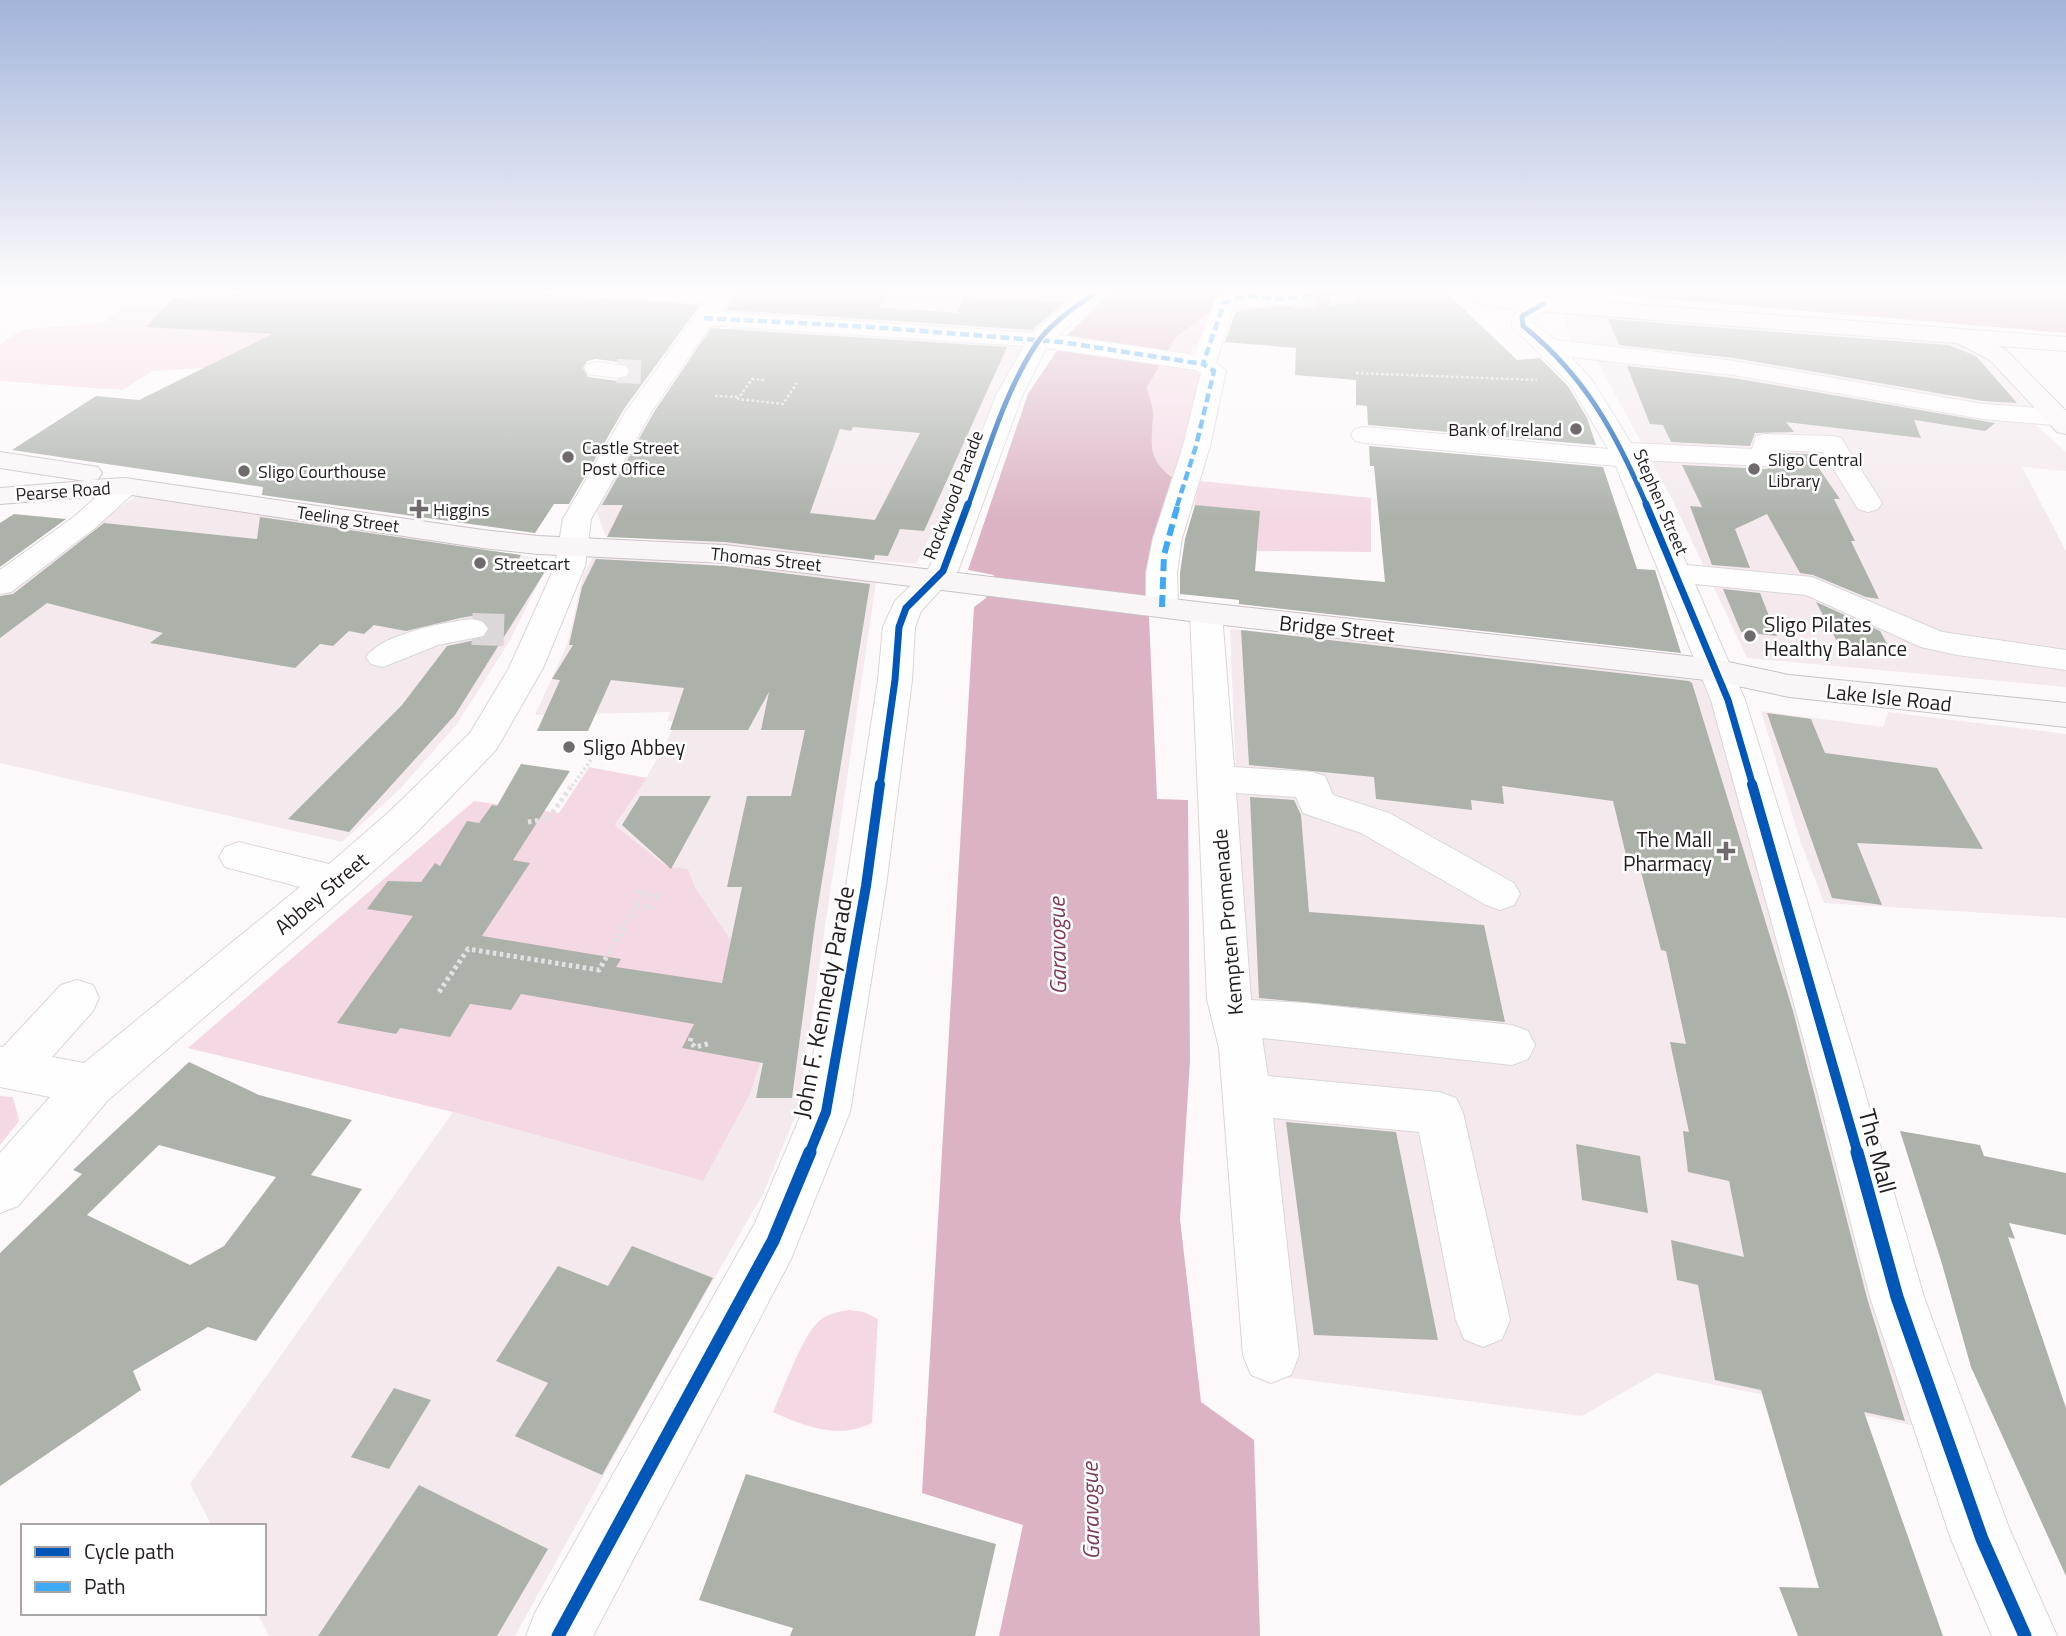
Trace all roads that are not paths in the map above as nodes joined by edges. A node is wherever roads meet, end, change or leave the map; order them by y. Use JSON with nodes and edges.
{"nodes":[{"id":1,"x":659,"y":367,"type":"edge"},
{"id":2,"x":1030,"y":367,"type":"edge"},
{"id":3,"x":1205,"y":367,"type":"edge"},
{"id":4,"x":1568,"y":367,"type":"edge"},
{"id":5,"x":1724,"y":367,"type":"edge"},
{"id":6,"x":2010,"y":367,"type":"edge"},
{"id":7,"x":2063,"y":421,"type":"edge"},
{"id":8,"x":1364,"y":435,"type":"dead end"},
{"id":9,"x":1625,"y":455,"type":"junction"},
{"id":10,"x":1,"y":461,"type":"edge"},
{"id":11,"x":125,"y":486,"type":"junction"},
{"id":12,"x":0,"y":496,"type":"edge"},
{"id":13,"x":1868,"y":503,"type":"dead end"},
{"id":14,"x":570,"y":546,"type":"junction"},
{"id":15,"x":1674,"y":573,"type":"junction"},
{"id":16,"x":8,"y":575,"type":"edge"},
{"id":17,"x":946,"y":581,"type":"junction"},
{"id":18,"x":1159,"y":607,"type":"junction"},
{"id":19,"x":1206,"y":613,"type":"junction"},
{"id":20,"x":472,"y":629,"type":"tunnel mouth"},
{"id":21,"x":383,"y":657,"type":"dead end"},
{"id":22,"x":2066,"y":660,"type":"edge"},
{"id":23,"x":1714,"y":670,"type":"junction"},
{"id":24,"x":2066,"y":715,"type":"edge"},
{"id":25,"x":1216,"y":779,"type":"junction"},
{"id":26,"x":239,"y":857,"type":"dead end"},
{"id":27,"x":336,"y":881,"type":"junction"},
{"id":28,"x":1500,"y":894,"type":"dead end"},
{"id":29,"x":78,"y":998,"type":"dead end"},
{"id":30,"x":1234,"y":1018,"type":"junction"},
{"id":31,"x":1513,"y":1045,"type":"dead end"},
{"id":32,"x":6,"y":1068,"type":"edge"},
{"id":33,"x":91,"y":1085,"type":"junction"},
{"id":34,"x":1247,"y":1096,"type":"junction"},
{"id":35,"x":0,"y":1189,"type":"edge"},
{"id":36,"x":1483,"y":1320,"type":"dead end"},
{"id":37,"x":1271,"y":1355,"type":"dead end"},
{"id":38,"x":558,"y":1636,"type":"edge"},
{"id":39,"x":2025,"y":1636,"type":"edge"}],
"edges":[{"from":1,"to":14,"type":"street","name":"Abbey Street"},
{"from":2,"to":17,"type":"street","name":"Rockwood Parade"},
{"from":3,"to":18,"type":"street"},
{"from":4,"to":9,"type":"street","name":"Stephen Street"},
{"from":5,"to":7,"type":"street"},
{"from":6,"to":7,"type":"main road"},
{"from":8,"to":9,"type":"street"},
{"from":9,"to":13,"type":"street"},
{"from":9,"to":15,"type":"street","name":"Stephen Street"},
{"from":10,"to":11,"type":"main road"},
{"from":11,"to":12,"type":"main road","name":"Pearse Road"},
{"from":11,"to":14,"type":"main road","name":"Teeling Street"},
{"from":11,"to":16,"type":"street"},
{"from":14,"to":17,"type":"main road","name":"Thomas Street"},
{"from":14,"to":27,"type":"street","name":"Abbey Street"},
{"from":15,"to":22,"type":"street"},
{"from":15,"to":23,"type":"street","name":"Stephen Street"},
{"from":17,"to":18,"type":"main road","name":"Bridge Street"},
{"from":17,"to":38,"type":"street","name":"John F. Kennedy Parade"},
{"from":18,"to":19,"type":"main road","name":"Bridge Street"},
{"from":19,"to":23,"type":"main road","name":"Bridge Street"},
{"from":19,"to":25,"type":"street","name":"Kempten Promenade"},
{"from":20,"to":21,"type":"street"},
{"from":23,"to":24,"type":"main road","name":"Lake Isle Road"},
{"from":23,"to":39,"type":"street","name":"The Mall"},
{"from":25,"to":28,"type":"street"},
{"from":25,"to":30,"type":"street","name":"Kempten Promenade"},
{"from":26,"to":27,"type":"street"},
{"from":27,"to":33,"type":"street","name":"Abbey Street"},
{"from":29,"to":32,"type":"street"},
{"from":30,"to":31,"type":"street"},
{"from":30,"to":34,"type":"street","name":"Kempten Promenade"},
{"from":32,"to":33,"type":"street"},
{"from":33,"to":35,"type":"street","name":"Abbey Street"},
{"from":34,"to":36,"type":"street"},
{"from":34,"to":37,"type":"street","name":"Kempten Promenade"}]}
